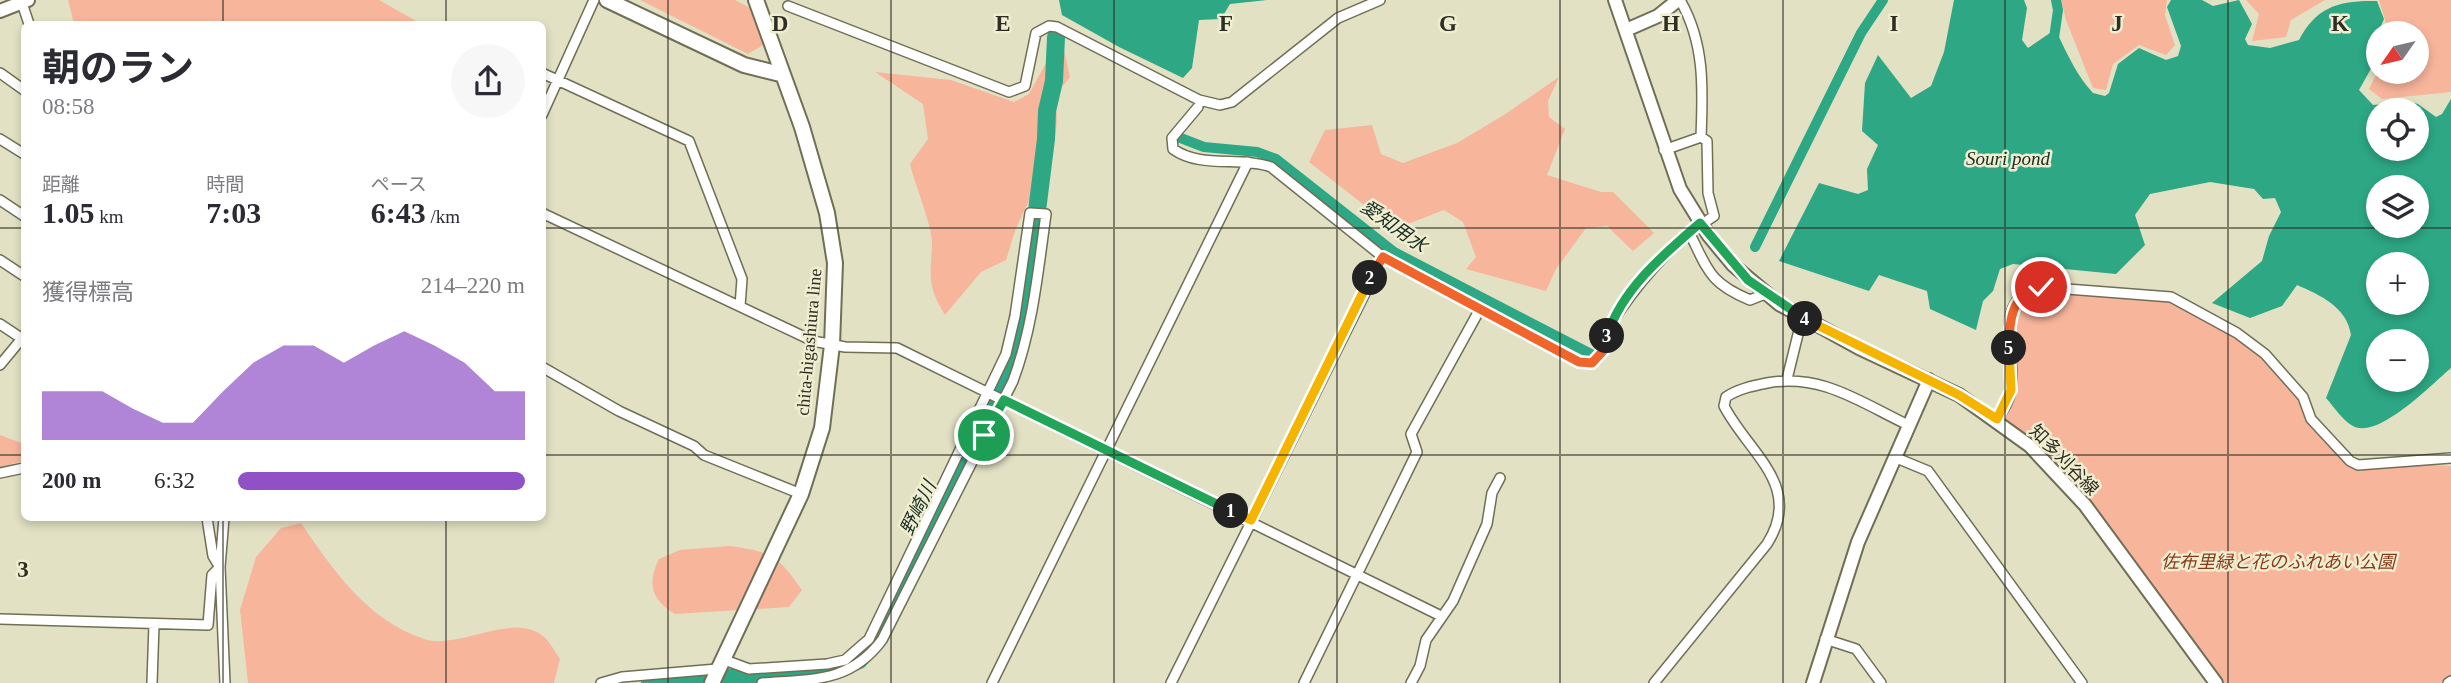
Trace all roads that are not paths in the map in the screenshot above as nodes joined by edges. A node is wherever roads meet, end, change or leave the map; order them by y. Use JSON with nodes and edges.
{"nodes":[{"id":1,"x":594,"y":0,"type":"edge"},
{"id":2,"x":607,"y":0,"type":"edge"},
{"id":3,"x":755,"y":0,"type":"edge"},
{"id":4,"x":1380,"y":0,"type":"edge"},
{"id":5,"x":1615,"y":0,"type":"edge"},
{"id":6,"x":1679,"y":0,"type":"edge"},
{"id":7,"x":25,"y":1,"type":"edge"},
{"id":8,"x":788,"y":6,"type":"dead end"},
{"id":9,"x":0,"y":11,"type":"edge"},
{"id":10,"x":28,"y":21,"type":"edge"},
{"id":11,"x":1626,"y":30,"type":"junction"},
{"id":12,"x":0,"y":74,"type":"edge"},
{"id":13,"x":546,"y":74,"type":"edge"},
{"id":14,"x":780,"y":74,"type":"junction"},
{"id":15,"x":558,"y":80,"type":"junction"},
{"id":16,"x":21,"y":88,"type":"edge"},
{"id":17,"x":546,"y":106,"type":"edge"},
{"id":18,"x":1198,"y":107,"type":"dead end"},
{"id":19,"x":1702,"y":137,"type":"junction"},
{"id":20,"x":0,"y":139,"type":"edge"},
{"id":21,"x":1664,"y":150,"type":"junction"},
{"id":22,"x":21,"y":153,"type":"edge"},
{"id":23,"x":1248,"y":162,"type":"junction"},
{"id":24,"x":0,"y":200,"type":"edge"},
{"id":25,"x":21,"y":214,"type":"edge"},
{"id":26,"x":546,"y":215,"type":"edge"},
{"id":27,"x":1704,"y":221,"type":"junction"},
{"id":28,"x":1689,"y":232,"type":"junction"},
{"id":29,"x":1383,"y":257,"type":"junction"},
{"id":30,"x":0,"y":260,"type":"edge"},
{"id":31,"x":21,"y":274,"type":"edge"},
{"id":32,"x":1765,"y":294,"type":"junction"},
{"id":33,"x":740,"y":306,"type":"junction"},
{"id":34,"x":1480,"y":309,"type":"junction"},
{"id":35,"x":1802,"y":318,"type":"junction"},
{"id":36,"x":0,"y":324,"type":"edge"},
{"id":37,"x":21,"y":336,"type":"edge"},
{"id":38,"x":21,"y":341,"type":"edge"},
{"id":39,"x":832,"y":345,"type":"junction"},
{"id":40,"x":0,"y":365,"type":"edge"},
{"id":41,"x":546,"y":369,"type":"edge"},
{"id":42,"x":1787,"y":379,"type":"junction"},
{"id":43,"x":1929,"y":380,"type":"junction"},
{"id":44,"x":989,"y":393,"type":"junction"},
{"id":45,"x":1002,"y":400,"type":"junction"},
{"id":46,"x":1997,"y":419,"type":"junction"},
{"id":47,"x":1908,"y":425,"type":"junction"},
{"id":48,"x":1107,"y":450,"type":"junction"},
{"id":49,"x":1894,"y":457,"type":"junction"},
{"id":50,"x":2451,"y":458,"type":"edge"},
{"id":51,"x":21,"y":469,"type":"edge"},
{"id":52,"x":0,"y":473,"type":"edge"},
{"id":53,"x":1500,"y":478,"type":"dead end"},
{"id":54,"x":801,"y":494,"type":"junction"},
{"id":55,"x":1251,"y":520,"type":"junction"},
{"id":56,"x":207,"y":521,"type":"edge"},
{"id":57,"x":226,"y":521,"type":"edge"},
{"id":58,"x":220,"y":567,"type":"junction"},
{"id":59,"x":1357,"y":574,"type":"junction"},
{"id":60,"x":1441,"y":617,"type":"junction"},
{"id":61,"x":0,"y":619,"type":"edge"},
{"id":62,"x":154,"y":624,"type":"junction"},
{"id":63,"x":1825,"y":639,"type":"junction"},
{"id":64,"x":717,"y":670,"type":"edge"},
{"id":65,"x":152,"y":683,"type":"edge"},
{"id":66,"x":225,"y":683,"type":"edge"},
{"id":67,"x":601,"y":683,"type":"edge"},
{"id":68,"x":762,"y":683,"type":"edge"},
{"id":69,"x":992,"y":683,"type":"edge"},
{"id":70,"x":1171,"y":683,"type":"edge"},
{"id":71,"x":1304,"y":683,"type":"edge"},
{"id":72,"x":1410,"y":683,"type":"edge"},
{"id":73,"x":1654,"y":683,"type":"edge"},
{"id":74,"x":1813,"y":683,"type":"edge"},
{"id":75,"x":1881,"y":683,"type":"edge"},
{"id":76,"x":2082,"y":683,"type":"edge"},
{"id":77,"x":2216,"y":683,"type":"edge"}],
"edges":[{"from":1,"to":15,"type":"street"},
{"from":2,"to":14,"type":"main road"},
{"from":3,"to":14,"type":"main road","name":"chita-higashiura line"},
{"from":4,"to":8,"type":"street"},
{"from":5,"to":11,"type":"street","name":"知多刈谷線"},
{"from":6,"to":11,"type":"street"},
{"from":6,"to":19,"type":"street"},
{"from":7,"to":9,"type":"street"},
{"from":7,"to":10,"type":"street"},
{"from":11,"to":21,"type":"street","name":"知多刈谷線"},
{"from":12,"to":16,"type":"street"},
{"from":13,"to":15,"type":"street"},
{"from":14,"to":39,"type":"main road","name":"chita-higashiura line"},
{"from":15,"to":17,"type":"street"},
{"from":15,"to":33,"type":"street"},
{"from":18,"to":23,"type":"street"},
{"from":19,"to":21,"type":"street"},
{"from":19,"to":27,"type":"street"},
{"from":20,"to":22,"type":"street"},
{"from":21,"to":27,"type":"street","name":"知多刈谷線"},
{"from":23,"to":29,"type":"street"},
{"from":23,"to":48,"type":"street"},
{"from":24,"to":25,"type":"street"},
{"from":26,"to":33,"type":"street"},
{"from":27,"to":28,"type":"street"},
{"from":27,"to":32,"type":"street","name":"知多刈谷線"},
{"from":28,"to":32,"type":"street"},
{"from":28,"to":34,"type":"street"},
{"from":29,"to":34,"type":"street"},
{"from":29,"to":55,"type":"street"},
{"from":30,"to":31,"type":"street"},
{"from":32,"to":35,"type":"street","name":"知多刈谷線"},
{"from":33,"to":39,"type":"street"},
{"from":34,"to":59,"type":"street"},
{"from":35,"to":42,"type":"street"},
{"from":35,"to":43,"type":"street","name":"知多刈谷線"},
{"from":36,"to":37,"type":"street"},
{"from":38,"to":40,"type":"street"},
{"from":39,"to":44,"type":"street"},
{"from":39,"to":54,"type":"main road","name":"chita-higashiura line"},
{"from":41,"to":54,"type":"street"},
{"from":42,"to":47,"type":"street"},
{"from":42,"to":73,"type":"street"},
{"from":43,"to":46,"type":"street","name":"知多刈谷線"},
{"from":43,"to":47,"type":"street"},
{"from":44,"to":45,"type":"street"},
{"from":44,"to":45,"type":"street"},
{"from":44,"to":64,"type":"street"},
{"from":45,"to":48,"type":"street"},
{"from":45,"to":68,"type":"street"},
{"from":46,"to":50,"type":"street"},
{"from":46,"to":77,"type":"street","name":"知多刈谷線"},
{"from":47,"to":49,"type":"street"},
{"from":48,"to":55,"type":"street"},
{"from":48,"to":69,"type":"street"},
{"from":49,"to":63,"type":"street"},
{"from":49,"to":76,"type":"street"},
{"from":51,"to":52,"type":"street"},
{"from":53,"to":60,"type":"street"},
{"from":54,"to":64,"type":"main road","name":"chita-higashiura line"},
{"from":55,"to":59,"type":"street"},
{"from":55,"to":70,"type":"street"},
{"from":56,"to":58,"type":"street"},
{"from":57,"to":58,"type":"street"},
{"from":58,"to":62,"type":"street"},
{"from":58,"to":66,"type":"street"},
{"from":59,"to":60,"type":"street"},
{"from":59,"to":71,"type":"street"},
{"from":60,"to":72,"type":"street"},
{"from":61,"to":62,"type":"street"},
{"from":62,"to":65,"type":"street"},
{"from":63,"to":74,"type":"street"},
{"from":63,"to":75,"type":"street"},
{"from":64,"to":67,"type":"street"}]}
